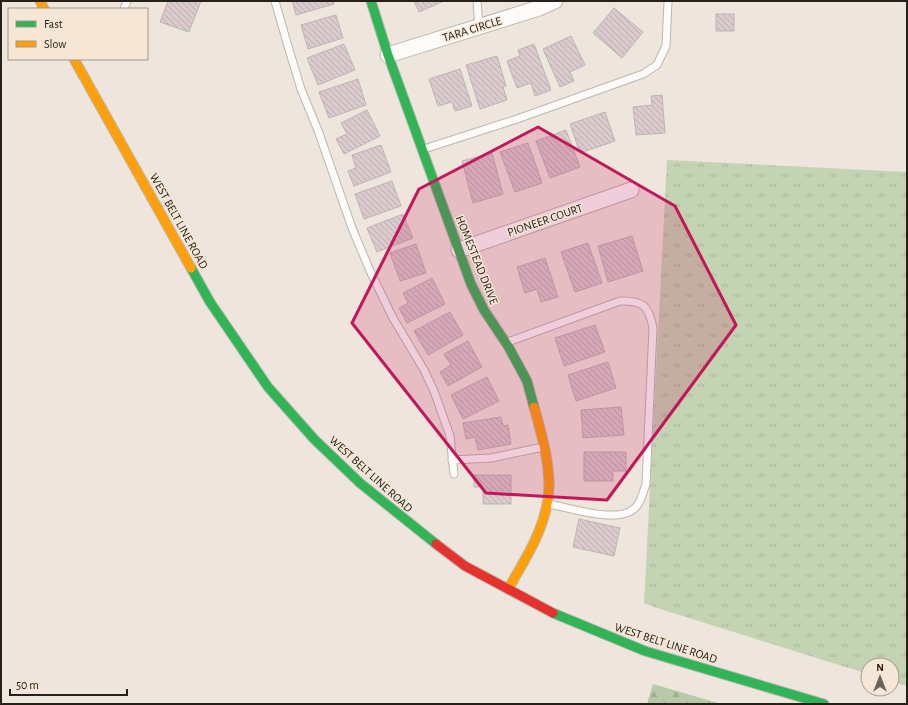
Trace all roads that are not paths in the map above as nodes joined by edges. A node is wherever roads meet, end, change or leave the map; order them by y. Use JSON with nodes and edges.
{"nodes":[{"id":1,"x":275,"y":1,"type":"edge"},
{"id":2,"x":371,"y":1,"type":"edge"},
{"id":3,"x":477,"y":1,"type":"edge"},
{"id":4,"x":556,"y":1,"type":"edge"},
{"id":5,"x":668,"y":1,"type":"edge"},
{"id":6,"x":479,"y":27,"type":"junction"},
{"id":7,"x":388,"y":55,"type":"junction"},
{"id":8,"x":75,"y":60,"type":"edge"},
{"id":9,"x":422,"y":150,"type":"junction"},
{"id":10,"x":631,"y":190,"type":"dead end"},
{"id":11,"x":459,"y":250,"type":"junction"},
{"id":12,"x":506,"y":343,"type":"junction"},
{"id":13,"x":546,"y":447,"type":"junction"},
{"id":14,"x":452,"y":460,"type":"junction"},
{"id":15,"x":454,"y":474,"type":"dead end"},
{"id":16,"x":547,"y":504,"type":"junction"},
{"id":17,"x":508,"y":589,"type":"junction"},
{"id":18,"x":824,"y":704,"type":"edge"}],
"edges":[{"from":1,"to":14,"type":"lane"},
{"from":2,"to":7,"type":"main road","name":"HOMESTEAD DRIVE"},
{"from":3,"to":6,"type":"lane"},
{"from":4,"to":6,"type":"street","name":"TARA CIRCLE"},
{"from":5,"to":9,"type":"lane"},
{"from":6,"to":7,"type":"street","name":"TARA CIRCLE"},
{"from":7,"to":9,"type":"main road","name":"HOMESTEAD DRIVE"},
{"from":8,"to":17,"type":"main road","name":"WEST BELT LINE ROAD"},
{"from":9,"to":11,"type":"main road","name":"HOMESTEAD DRIVE"},
{"from":10,"to":11,"type":"street","name":"PIONEER COURT"},
{"from":11,"to":12,"type":"main road","name":"HOMESTEAD DRIVE"},
{"from":12,"to":13,"type":"main road","name":"HOMESTEAD DRIVE"},
{"from":12,"to":16,"type":"lane"},
{"from":13,"to":14,"type":"lane"},
{"from":13,"to":16,"type":"main road","name":"HOMESTEAD DRIVE"},
{"from":14,"to":15,"type":"lane"},
{"from":16,"to":17,"type":"main road","name":"HOMESTEAD DRIVE"},
{"from":17,"to":18,"type":"main road","name":"WEST BELT LINE ROAD"}]}
